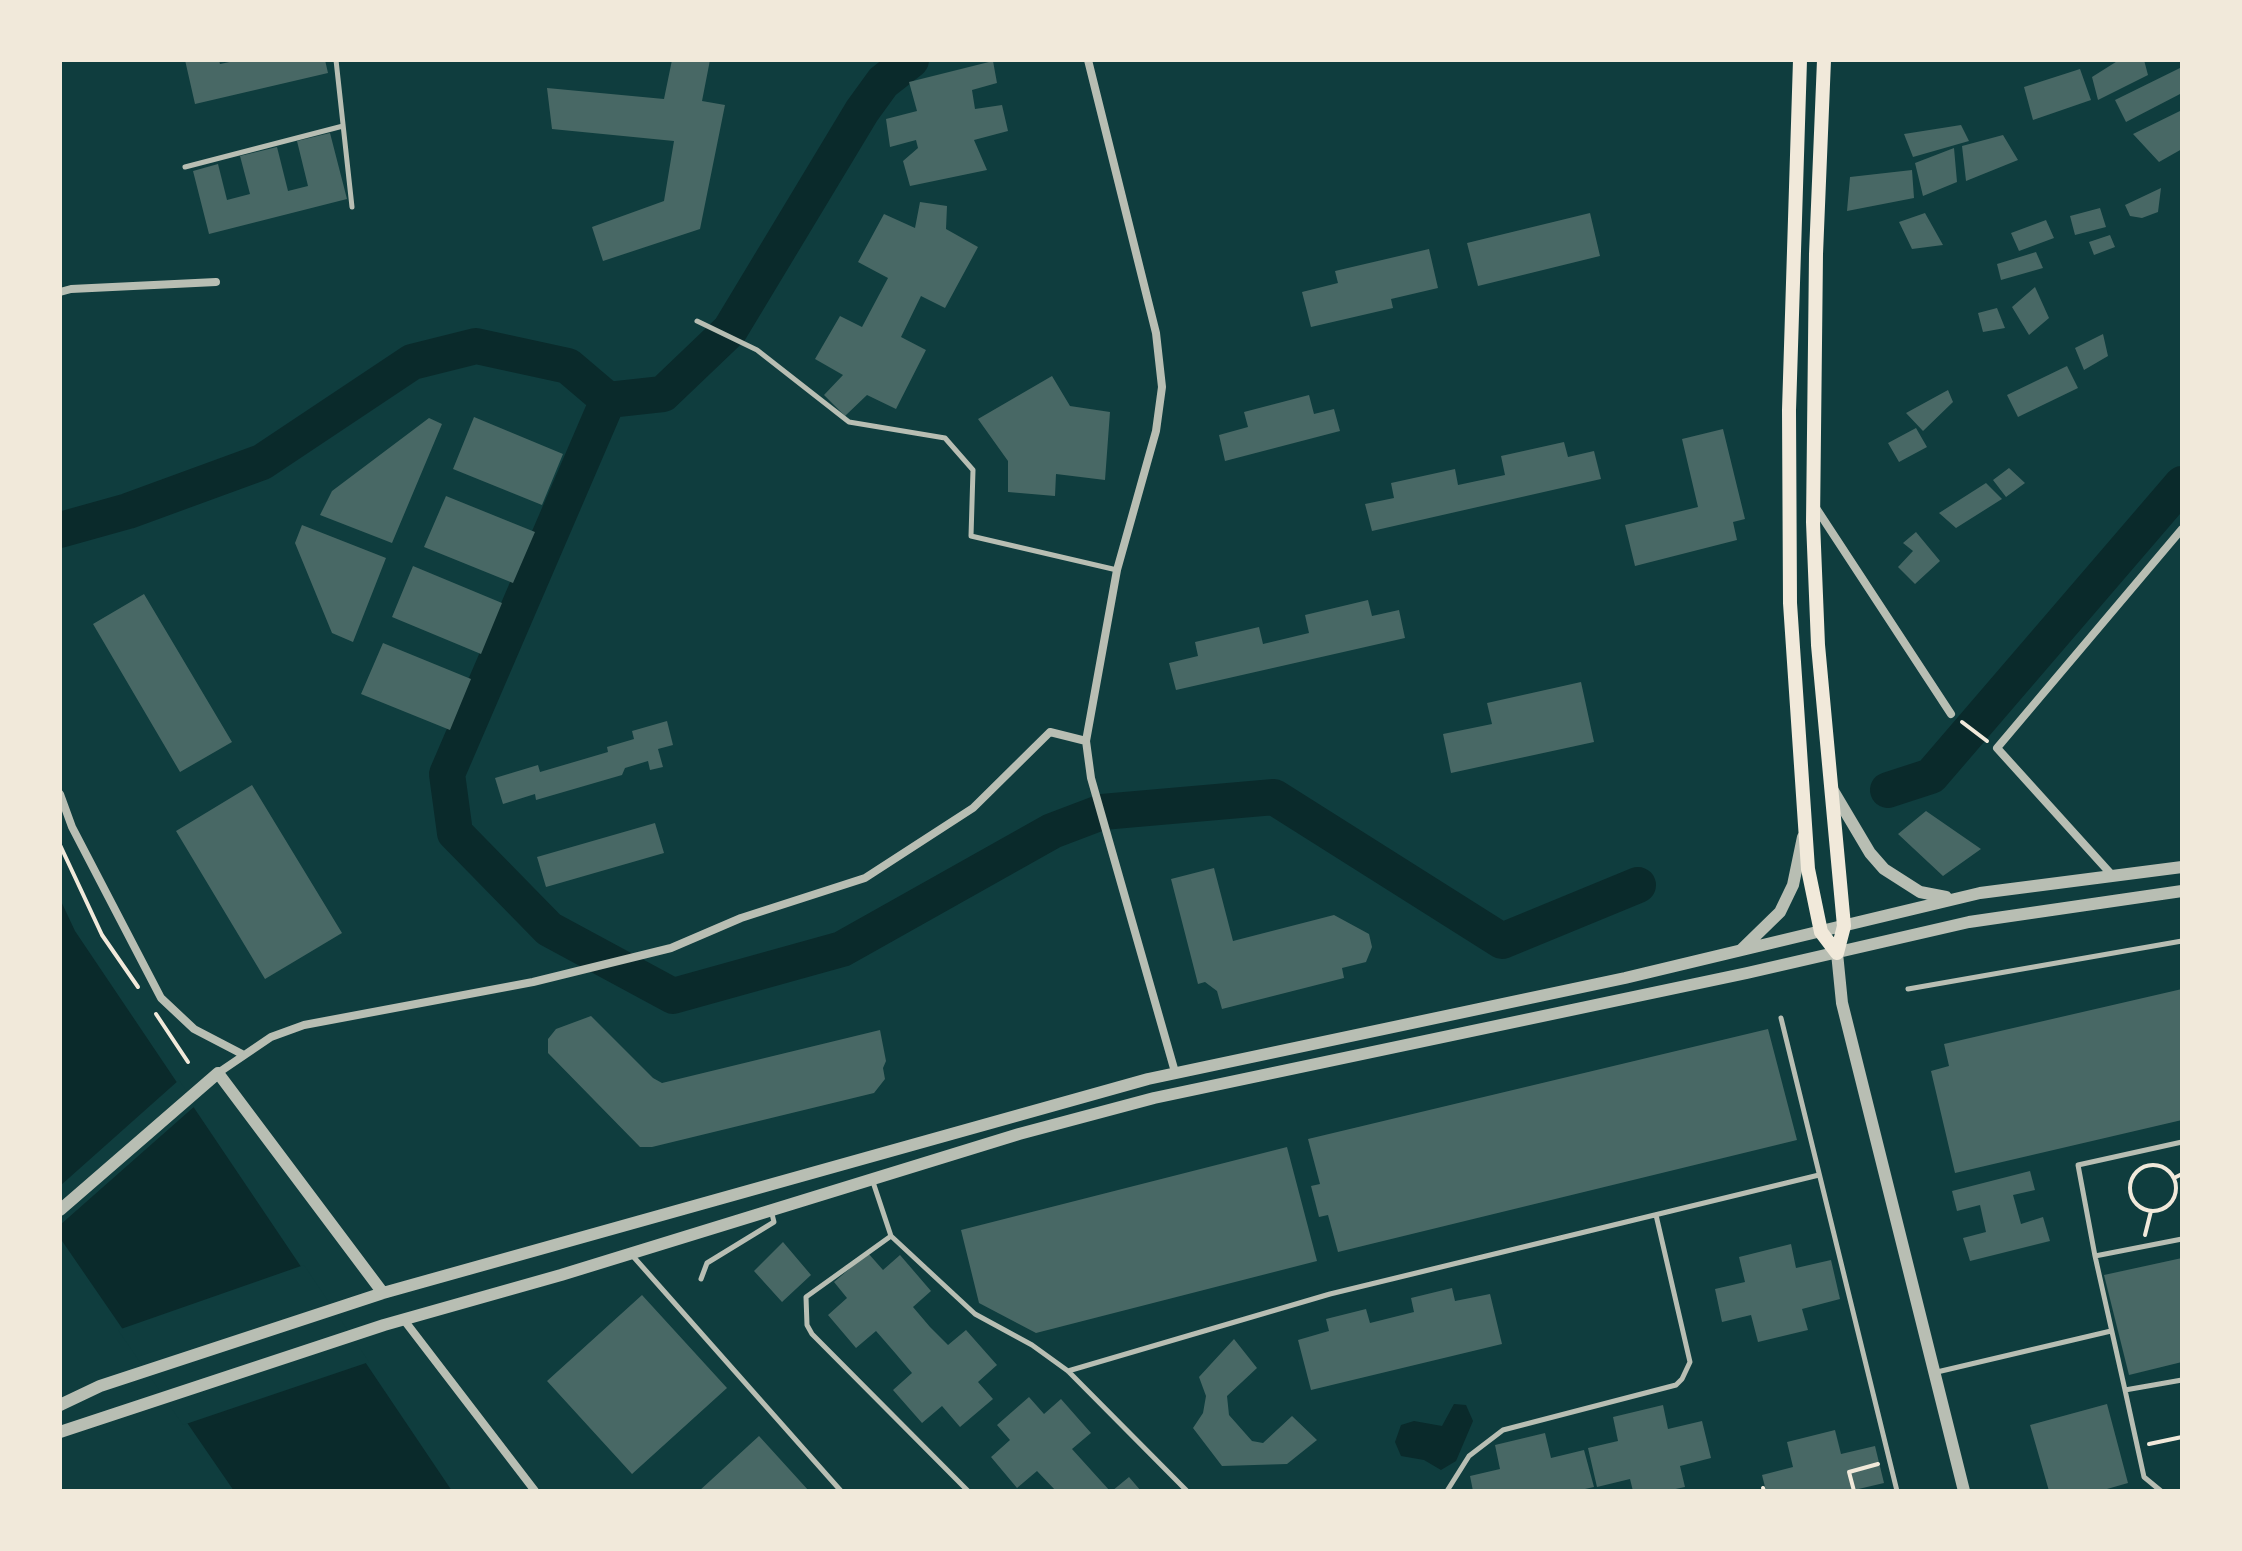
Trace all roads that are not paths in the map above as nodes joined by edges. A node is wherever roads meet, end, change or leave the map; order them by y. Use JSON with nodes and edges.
{"nodes":[{"id":1,"x":336,"y":60,"type":"edge"},
{"id":2,"x":1088,"y":60,"type":"edge"},
{"id":3,"x":1800,"y":60,"type":"edge"},
{"id":4,"x":1824,"y":60,"type":"edge"},
{"id":5,"x":343,"y":126,"type":"junction"},
{"id":6,"x":185,"y":167,"type":"dead end"},
{"id":7,"x":352,"y":207,"type":"dead end"},
{"id":8,"x":216,"y":282,"type":"dead end"},
{"id":9,"x":60,"y":292,"type":"edge"},
{"id":10,"x":697,"y":321,"type":"dead end"},
{"id":11,"x":1813,"y":504,"type":"junction"},
{"id":12,"x":2182,"y":529,"type":"edge"},
{"id":13,"x":1117,"y":570,"type":"junction"},
{"id":14,"x":1951,"y":714,"type":"road end"},
{"id":15,"x":1086,"y":741,"type":"junction"},
{"id":16,"x":1832,"y":788,"type":"junction"},
{"id":17,"x":60,"y":794,"type":"edge"},
{"id":18,"x":1804,"y":834,"type":"junction"},
{"id":19,"x":2182,"y":867,"type":"edge"},
{"id":20,"x":2111,"y":874,"type":"junction"},
{"id":21,"x":2182,"y":891,"type":"edge"},
{"id":22,"x":1953,"y":899,"type":"junction"},
{"id":23,"x":1844,"y":926,"type":"junction"},
{"id":24,"x":1821,"y":932,"type":"junction"},
{"id":25,"x":2182,"y":941,"type":"edge"},
{"id":26,"x":1739,"y":952,"type":"junction"},
{"id":27,"x":1837,"y":953,"type":"junction"},
{"id":28,"x":1908,"y":989,"type":"dead end"},
{"id":29,"x":1781,"y":1018,"type":"dead end"},
{"id":30,"x":242,"y":1054,"type":"junction"},
{"id":31,"x":1175,"y":1072,"type":"junction"},
{"id":32,"x":218,"y":1073,"type":"junction"},
{"id":33,"x":2182,"y":1142,"type":"edge"},
{"id":34,"x":1819,"y":1175,"type":"junction"},
{"id":35,"x":872,"y":1181,"type":"junction"},
{"id":36,"x":771,"y":1209,"type":"junction"},
{"id":37,"x":60,"y":1210,"type":"edge"},
{"id":38,"x":1656,"y":1215,"type":"junction"},
{"id":39,"x":891,"y":1236,"type":"junction"},
{"id":40,"x":2182,"y":1239,"type":"edge"},
{"id":41,"x":630,"y":1253,"type":"junction"},
{"id":42,"x":2095,"y":1256,"type":"junction"},
{"id":43,"x":701,"y":1279,"type":"dead end"},
{"id":44,"x":383,"y":1293,"type":"junction"},
{"id":45,"x":404,"y":1320,"type":"junction"},
{"id":46,"x":2111,"y":1331,"type":"junction"},
{"id":47,"x":1068,"y":1371,"type":"junction"},
{"id":48,"x":1934,"y":1372,"type":"junction"},
{"id":49,"x":2182,"y":1380,"type":"edge"},
{"id":50,"x":2125,"y":1390,"type":"junction"},
{"id":51,"x":60,"y":1405,"type":"edge"},
{"id":52,"x":60,"y":1432,"type":"edge"},
{"id":53,"x":535,"y":1491,"type":"edge"},
{"id":54,"x":841,"y":1491,"type":"edge"},
{"id":55,"x":968,"y":1491,"type":"edge"},
{"id":56,"x":1187,"y":1491,"type":"edge"},
{"id":57,"x":1447,"y":1491,"type":"edge"},
{"id":58,"x":1897,"y":1491,"type":"edge"},
{"id":59,"x":1964,"y":1491,"type":"edge"},
{"id":60,"x":2161,"y":1491,"type":"edge"}],
"edges":[{"from":1,"to":5,"type":"lane"},
{"from":2,"to":13,"type":"street"},
{"from":3,"to":18,"type":"main road"},
{"from":4,"to":11,"type":"main road"},
{"from":5,"to":6,"type":"lane"},
{"from":5,"to":7,"type":"lane"},
{"from":8,"to":9,"type":"street"},
{"from":10,"to":13,"type":"lane"},
{"from":11,"to":14,"type":"street"},
{"from":11,"to":16,"type":"main road"},
{"from":12,"to":20,"type":"street"},
{"from":13,"to":15,"type":"street"},
{"from":15,"to":30,"type":"street"},
{"from":15,"to":31,"type":"street"},
{"from":16,"to":22,"type":"street"},
{"from":16,"to":23,"type":"main road"},
{"from":17,"to":30,"type":"street"},
{"from":18,"to":24,"type":"main road"},
{"from":18,"to":26,"type":"street"},
{"from":19,"to":20,"type":"street"},
{"from":20,"to":22,"type":"street"},
{"from":21,"to":27,"type":"street"},
{"from":22,"to":23,"type":"street"},
{"from":23,"to":24,"type":"street"},
{"from":23,"to":27,"type":"main road"},
{"from":24,"to":26,"type":"street"},
{"from":24,"to":27,"type":"main road"},
{"from":25,"to":28,"type":"lane"},
{"from":26,"to":31,"type":"street"},
{"from":27,"to":35,"type":"street"},
{"from":27,"to":48,"type":"street"},
{"from":29,"to":34,"type":"lane"},
{"from":30,"to":32,"type":"street"},
{"from":31,"to":44,"type":"street"},
{"from":32,"to":37,"type":"street"},
{"from":32,"to":44,"type":"street"},
{"from":33,"to":42,"type":"lane"},
{"from":34,"to":38,"type":"lane"},
{"from":34,"to":58,"type":"lane"},
{"from":35,"to":36,"type":"street"},
{"from":35,"to":39,"type":"lane"},
{"from":36,"to":41,"type":"street"},
{"from":36,"to":43,"type":"lane"},
{"from":38,"to":47,"type":"lane"},
{"from":38,"to":57,"type":"lane"},
{"from":39,"to":47,"type":"lane"},
{"from":39,"to":55,"type":"lane"},
{"from":40,"to":42,"type":"lane"},
{"from":41,"to":45,"type":"street"},
{"from":41,"to":54,"type":"lane"},
{"from":42,"to":46,"type":"lane"},
{"from":44,"to":51,"type":"street"},
{"from":45,"to":52,"type":"street"},
{"from":45,"to":53,"type":"street"},
{"from":46,"to":48,"type":"lane"},
{"from":46,"to":50,"type":"lane"},
{"from":47,"to":56,"type":"lane"},
{"from":48,"to":59,"type":"street"},
{"from":49,"to":50,"type":"lane"},
{"from":50,"to":60,"type":"lane"}]}
